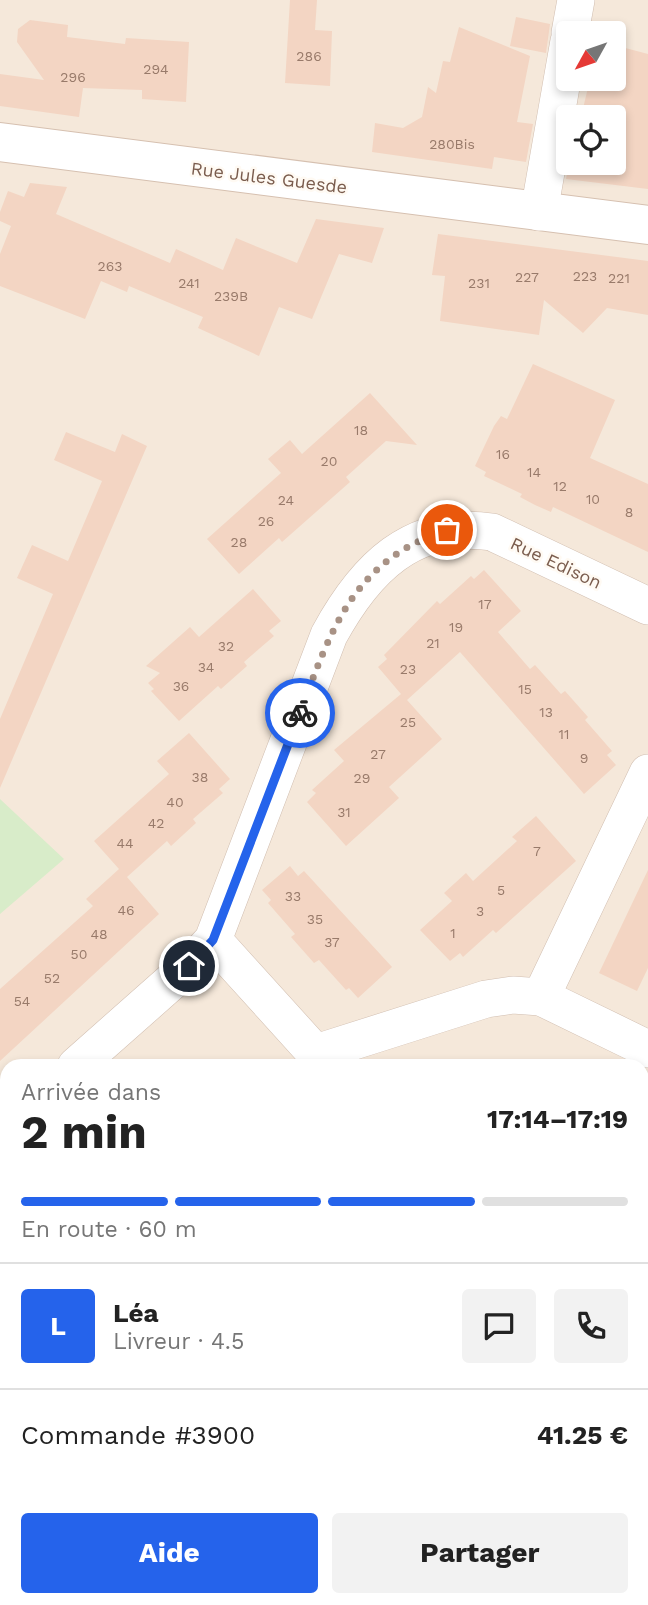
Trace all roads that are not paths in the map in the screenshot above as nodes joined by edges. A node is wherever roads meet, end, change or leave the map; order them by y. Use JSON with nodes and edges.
{"nodes":[{"id":1,"x":576,"y":0,"type":"edge"},
{"id":2,"x":572,"y":21,"type":"edge"},
{"id":3,"x":560,"y":91,"type":"edge"},
{"id":4,"x":0,"y":142,"type":"edge"},
{"id":5,"x":538,"y":212,"type":"junction"},
{"id":6,"x":648,"y":225,"type":"edge"},
{"id":7,"x":648,"y":606,"type":"edge"},
{"id":8,"x":648,"y":773,"type":"edge"},
{"id":9,"x":213,"y":940,"type":"junction"},
{"id":10,"x":541,"y":998,"type":"junction"},
{"id":11,"x":648,"y":1049,"type":"edge"},
{"id":12,"x":84,"y":1059,"type":"edge"},
{"id":13,"x":321,"y":1059,"type":"edge"}],
"edges":[{"from":1,"to":2,"type":"street"},
{"from":3,"to":5,"type":"street"},
{"from":4,"to":5,"type":"main road","name":"Rue Jules Guesde"},
{"from":5,"to":6,"type":"main road","name":"Rue Jules Guesde"},
{"from":7,"to":9,"type":"street","name":"Rue Edison"},
{"from":8,"to":10,"type":"street"},
{"from":9,"to":12,"type":"street","name":"Rue Edison"},
{"from":9,"to":13,"type":"street"},
{"from":10,"to":11,"type":"street"},
{"from":10,"to":13,"type":"street"}]}
